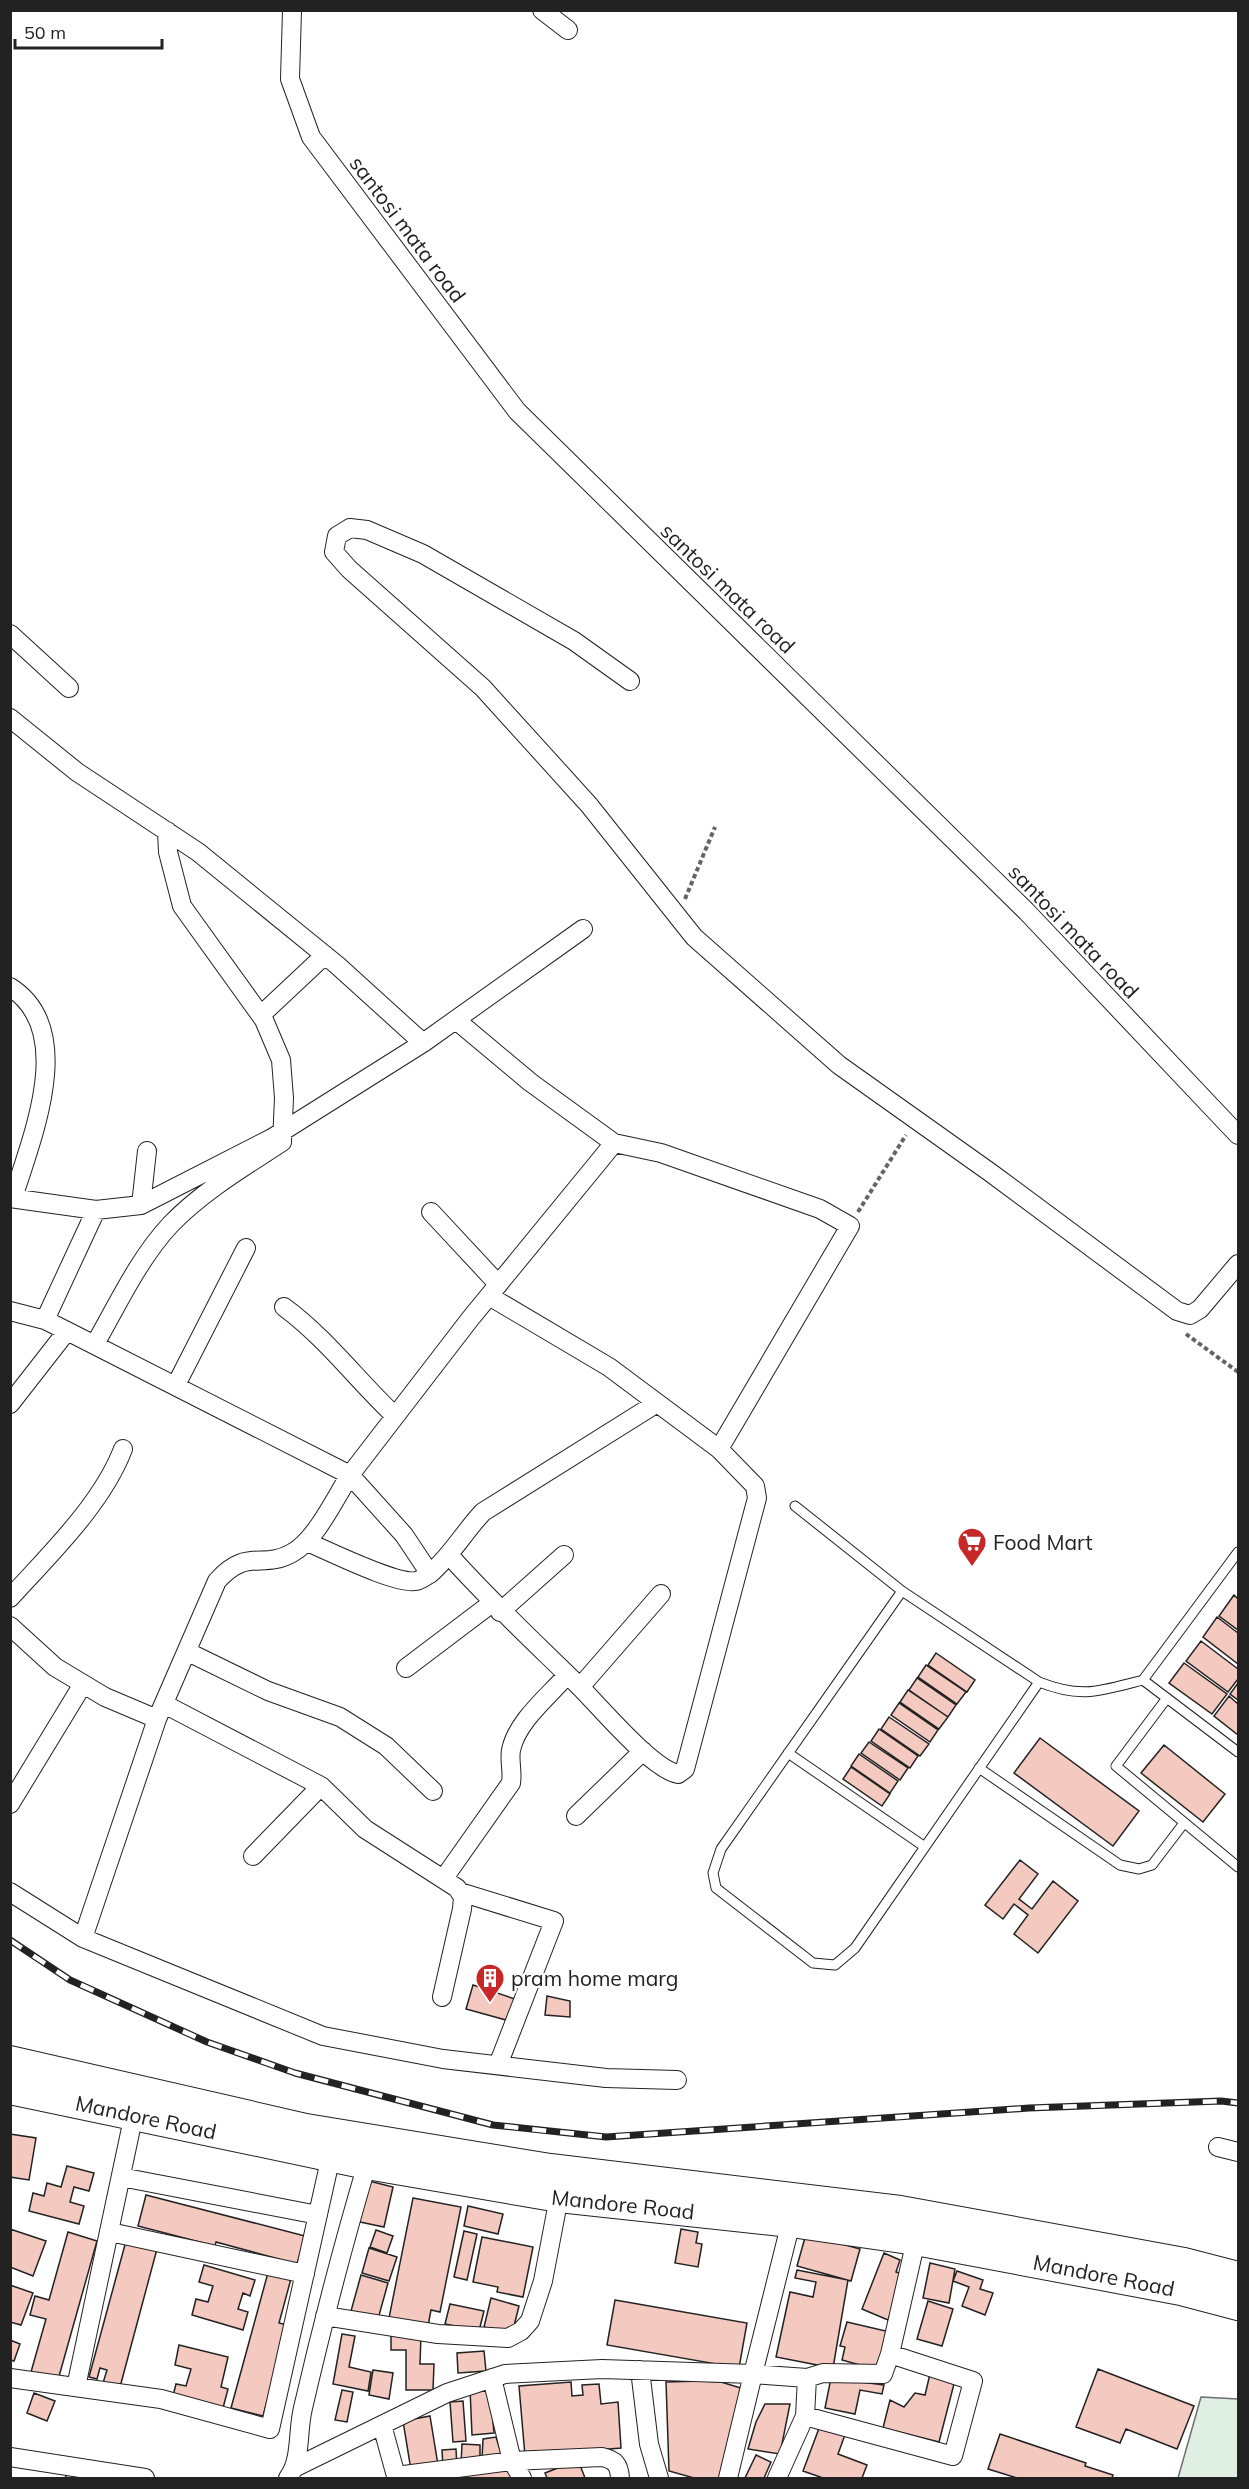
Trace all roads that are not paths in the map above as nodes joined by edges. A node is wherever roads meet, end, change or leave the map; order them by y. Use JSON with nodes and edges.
{"nodes":[{"id":1,"x":292,"y":10,"type":"edge"},
{"id":2,"x":542,"y":10,"type":"edge"},
{"id":3,"x":568,"y":30,"type":"dead end"},
{"id":4,"x":10,"y":634,"type":"edge"},
{"id":5,"x":630,"y":681,"type":"dead end"},
{"id":6,"x":69,"y":688,"type":"dead end"},
{"id":7,"x":10,"y":718,"type":"edge"},
{"id":8,"x":167,"y":831,"type":"junction"},
{"id":9,"x":583,"y":928,"type":"dead end"},
{"id":10,"x":325,"y":955,"type":"junction"},
{"id":11,"x":10,"y":987,"type":"edge"},
{"id":12,"x":261,"y":1015,"type":"junction"},
{"id":13,"x":456,"y":1020,"type":"junction"},
{"id":14,"x":423,"y":1043,"type":"junction"},
{"id":15,"x":281,"y":1131,"type":"junction"},
{"id":16,"x":1239,"y":1136,"type":"edge"},
{"id":17,"x":614,"y":1143,"type":"junction"},
{"id":18,"x":147,"y":1151,"type":"dead end"},
{"id":19,"x":12,"y":1198,"type":"edge"},
{"id":20,"x":141,"y":1205,"type":"junction"},
{"id":21,"x":96,"y":1210,"type":"junction"},
{"id":22,"x":431,"y":1212,"type":"dead end"},
{"id":23,"x":246,"y":1248,"type":"dead end"},
{"id":24,"x":1239,"y":1264,"type":"edge"},
{"id":25,"x":494,"y":1290,"type":"junction"},
{"id":26,"x":284,"y":1307,"type":"dead end"},
{"id":27,"x":10,"y":1311,"type":"edge"},
{"id":28,"x":45,"y":1320,"type":"junction"},
{"id":29,"x":67,"y":1331,"type":"junction"},
{"id":30,"x":95,"y":1344,"type":"junction"},
{"id":31,"x":176,"y":1385,"type":"junction"},
{"id":32,"x":657,"y":1403,"type":"junction"},
{"id":33,"x":10,"y":1404,"type":"edge"},
{"id":34,"x":395,"y":1416,"type":"junction"},
{"id":35,"x":123,"y":1449,"type":"dead end"},
{"id":36,"x":719,"y":1449,"type":"junction"},
{"id":37,"x":350,"y":1475,"type":"junction"},
{"id":38,"x":795,"y":1506,"type":"dead end"},
{"id":39,"x":307,"y":1542,"type":"junction"},
{"id":40,"x":1239,"y":1552,"type":"edge"},
{"id":41,"x":564,"y":1555,"type":"dead end"},
{"id":42,"x":448,"y":1556,"type":"junction"},
{"id":43,"x":430,"y":1574,"type":"junction"},
{"id":44,"x":902,"y":1591,"type":"junction"},
{"id":45,"x":661,"y":1594,"type":"dead end"},
{"id":46,"x":10,"y":1598,"type":"edge"},
{"id":47,"x":496,"y":1607,"type":"junction"},
{"id":48,"x":10,"y":1626,"type":"edge"},
{"id":49,"x":188,"y":1652,"type":"junction"},
{"id":50,"x":406,"y":1668,"type":"dead end"},
{"id":51,"x":1143,"y":1680,"type":"junction"},
{"id":52,"x":574,"y":1681,"type":"junction"},
{"id":53,"x":1039,"y":1682,"type":"junction"},
{"id":54,"x":83,"y":1684,"type":"junction"},
{"id":55,"x":1167,"y":1698,"type":"junction"},
{"id":56,"x":161,"y":1712,"type":"junction"},
{"id":57,"x":643,"y":1751,"type":"junction"},
{"id":58,"x":1239,"y":1752,"type":"edge"},
{"id":59,"x":788,"y":1753,"type":"junction"},
{"id":60,"x":980,"y":1768,"type":"junction"},
{"id":61,"x":321,"y":1786,"type":"junction"},
{"id":62,"x":433,"y":1791,"type":"dead end"},
{"id":63,"x":10,"y":1804,"type":"edge"},
{"id":64,"x":576,"y":1816,"type":"dead end"},
{"id":65,"x":1184,"y":1823,"type":"junction"},
{"id":66,"x":925,"y":1846,"type":"junction"},
{"id":67,"x":253,"y":1856,"type":"dead end"},
{"id":68,"x":1239,"y":1867,"type":"edge"},
{"id":69,"x":444,"y":1878,"type":"junction"},
{"id":70,"x":10,"y":1892,"type":"edge"},
{"id":71,"x":459,"y":1892,"type":"junction"},
{"id":72,"x":84,"y":1938,"type":"junction"},
{"id":73,"x":442,"y":1997,"type":"dead end"},
{"id":74,"x":10,"y":2061,"type":"edge"},
{"id":75,"x":498,"y":2065,"type":"junction"},
{"id":76,"x":677,"y":2079,"type":"dead end"},
{"id":77,"x":10,"y":2089,"type":"edge"},
{"id":78,"x":134,"y":2114,"type":"junction"},
{"id":79,"x":1218,"y":2147,"type":"dead end"},
{"id":80,"x":1239,"y":2152,"type":"edge"},
{"id":81,"x":331,"y":2156,"type":"junction"},
{"id":82,"x":367,"y":2164,"type":"junction"},
{"id":83,"x":121,"y":2177,"type":"junction"},
{"id":84,"x":559,"y":2198,"type":"junction"},
{"id":85,"x":318,"y":2215,"type":"junction"},
{"id":86,"x":790,"y":2222,"type":"junction"},
{"id":87,"x":110,"y":2232,"type":"junction"},
{"id":88,"x":916,"y":2240,"type":"junction"},
{"id":89,"x":305,"y":2274,"type":"junction"},
{"id":90,"x":1239,"y":2277,"type":"edge"},
{"id":91,"x":1239,"y":2305,"type":"edge"},
{"id":92,"x":325,"y":2316,"type":"junction"},
{"id":93,"x":890,"y":2354,"type":"junction"},
{"id":94,"x":640,"y":2370,"type":"junction"},
{"id":95,"x":753,"y":2374,"type":"junction"},
{"id":96,"x":10,"y":2378,"type":"edge"},
{"id":97,"x":492,"y":2378,"type":"junction"},
{"id":98,"x":807,"y":2378,"type":"junction"},
{"id":99,"x":76,"y":2387,"type":"junction"},
{"id":100,"x":805,"y":2416,"type":"junction"},
{"id":101,"x":382,"y":2425,"type":"junction"},
{"id":102,"x":10,"y":2457,"type":"edge"},
{"id":103,"x":512,"y":2460,"type":"junction"},
{"id":104,"x":292,"y":2473,"type":"edge"},
{"id":105,"x":145,"y":2478,"type":"edge"},
{"id":106,"x":522,"y":2478,"type":"edge"},
{"id":107,"x":620,"y":2478,"type":"edge"},
{"id":108,"x":659,"y":2478,"type":"edge"},
{"id":109,"x":728,"y":2478,"type":"edge"},
{"id":110,"x":777,"y":2478,"type":"edge"}],
"edges":[{"from":1,"to":16,"type":"street","name":"santosi mata road"},
{"from":2,"to":3,"type":"street"},
{"from":4,"to":6,"type":"street"},
{"from":5,"to":24,"type":"street"},
{"from":7,"to":8,"type":"street"},
{"from":8,"to":10,"type":"street"},
{"from":8,"to":12,"type":"street"},
{"from":9,"to":13,"type":"street"},
{"from":10,"to":12,"type":"street"},
{"from":10,"to":14,"type":"street"},
{"from":11,"to":19,"type":"street"},
{"from":12,"to":15,"type":"street"},
{"from":13,"to":14,"type":"street"},
{"from":13,"to":17,"type":"street"},
{"from":14,"to":15,"type":"street"},
{"from":15,"to":20,"type":"street"},
{"from":15,"to":30,"type":"street"},
{"from":17,"to":25,"type":"street"},
{"from":17,"to":36,"type":"street"},
{"from":18,"to":20,"type":"street"},
{"from":19,"to":21,"type":"street"},
{"from":20,"to":21,"type":"street"},
{"from":21,"to":28,"type":"street"},
{"from":22,"to":25,"type":"street"},
{"from":23,"to":31,"type":"street"},
{"from":25,"to":32,"type":"street"},
{"from":25,"to":34,"type":"street"},
{"from":26,"to":34,"type":"street"},
{"from":27,"to":28,"type":"street"},
{"from":28,"to":29,"type":"street"},
{"from":29,"to":30,"type":"street"},
{"from":29,"to":33,"type":"street"},
{"from":30,"to":31,"type":"street"},
{"from":31,"to":37,"type":"street"},
{"from":32,"to":36,"type":"street"},
{"from":32,"to":42,"type":"street"},
{"from":34,"to":37,"type":"street"},
{"from":35,"to":46,"type":"street"},
{"from":36,"to":57,"type":"street"},
{"from":37,"to":39,"type":"street"},
{"from":37,"to":43,"type":"street"},
{"from":38,"to":44,"type":"lane"},
{"from":39,"to":43,"type":"street"},
{"from":39,"to":49,"type":"street"},
{"from":40,"to":51,"type":"lane"},
{"from":41,"to":47,"type":"street"},
{"from":42,"to":43,"type":"street"},
{"from":42,"to":47,"type":"street"},
{"from":44,"to":53,"type":"lane"},
{"from":44,"to":59,"type":"lane"},
{"from":45,"to":52,"type":"street"},
{"from":47,"to":50,"type":"street"},
{"from":47,"to":52,"type":"street"},
{"from":48,"to":54,"type":"street"},
{"from":49,"to":56,"type":"street"},
{"from":49,"to":62,"type":"street"},
{"from":51,"to":53,"type":"lane"},
{"from":51,"to":55,"type":"lane"},
{"from":52,"to":57,"type":"street"},
{"from":52,"to":69,"type":"street"},
{"from":53,"to":60,"type":"lane"},
{"from":54,"to":56,"type":"street"},
{"from":54,"to":63,"type":"street"},
{"from":55,"to":58,"type":"lane"},
{"from":55,"to":65,"type":"lane"},
{"from":56,"to":61,"type":"street"},
{"from":56,"to":72,"type":"street"},
{"from":57,"to":64,"type":"street"},
{"from":59,"to":66,"type":"lane"},
{"from":59,"to":66,"type":"lane"},
{"from":60,"to":65,"type":"lane"},
{"from":60,"to":66,"type":"lane"},
{"from":61,"to":67,"type":"street"},
{"from":61,"to":69,"type":"street"},
{"from":65,"to":68,"type":"lane"},
{"from":69,"to":71,"type":"street"},
{"from":70,"to":72,"type":"street"},
{"from":71,"to":73,"type":"street"},
{"from":71,"to":75,"type":"street"},
{"from":72,"to":75,"type":"street"},
{"from":74,"to":90,"type":"highway","name":"Mandore Road"},
{"from":75,"to":76,"type":"street"},
{"from":77,"to":78,"type":"highway","name":"Mandore Road"},
{"from":78,"to":81,"type":"highway","name":"Mandore Road"},
{"from":78,"to":83,"type":"street"},
{"from":79,"to":80,"type":"street"},
{"from":81,"to":82,"type":"highway","name":"Mandore Road"},
{"from":81,"to":85,"type":"street"},
{"from":82,"to":84,"type":"highway","name":"Mandore Road"},
{"from":82,"to":92,"type":"street"},
{"from":83,"to":85,"type":"street"},
{"from":83,"to":87,"type":"street"},
{"from":84,"to":86,"type":"highway","name":"Mandore Road"},
{"from":84,"to":92,"type":"street"},
{"from":85,"to":89,"type":"street"},
{"from":86,"to":88,"type":"highway","name":"Mandore Road"},
{"from":86,"to":95,"type":"street"},
{"from":87,"to":89,"type":"street"},
{"from":87,"to":99,"type":"street"},
{"from":88,"to":91,"type":"highway","name":"Mandore Road"},
{"from":88,"to":93,"type":"street"},
{"from":89,"to":99,"type":"street"},
{"from":92,"to":104,"type":"street"},
{"from":93,"to":98,"type":"street"},
{"from":93,"to":100,"type":"street"},
{"from":94,"to":95,"type":"street"},
{"from":94,"to":97,"type":"street"},
{"from":94,"to":108,"type":"street"},
{"from":95,"to":98,"type":"street"},
{"from":95,"to":109,"type":"street"},
{"from":96,"to":99,"type":"street"},
{"from":97,"to":101,"type":"street"},
{"from":97,"to":103,"type":"street"},
{"from":98,"to":100,"type":"street"},
{"from":100,"to":110,"type":"street"},
{"from":101,"to":103,"type":"street"},
{"from":101,"to":104,"type":"street"},
{"from":102,"to":105,"type":"street"},
{"from":103,"to":106,"type":"street"},
{"from":103,"to":107,"type":"street"}]}
